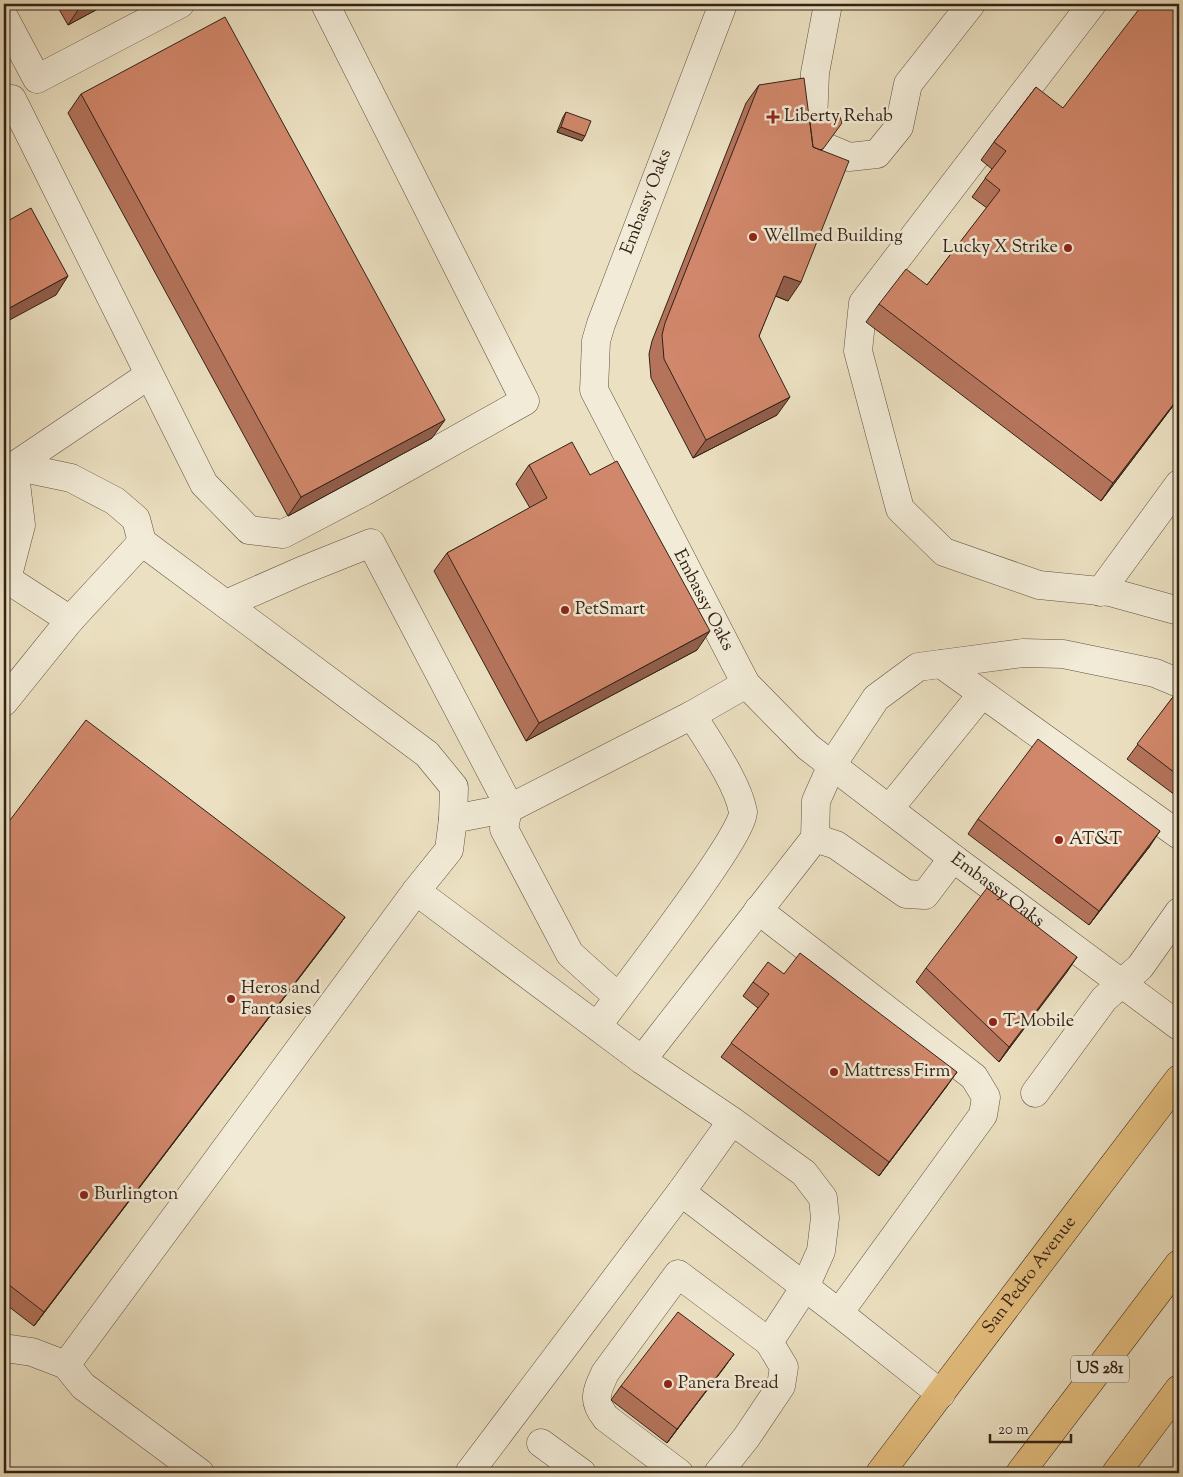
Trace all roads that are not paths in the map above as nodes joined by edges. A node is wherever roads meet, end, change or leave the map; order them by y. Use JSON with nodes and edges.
{"nodes":[{"id":1,"x":180,"y":4,"type":"edge"},
{"id":2,"x":325,"y":4,"type":"edge"},
{"id":3,"x":723,"y":4,"type":"edge"},
{"id":4,"x":828,"y":4,"type":"edge"},
{"id":5,"x":972,"y":4,"type":"edge"},
{"id":6,"x":1092,"y":4,"type":"edge"},
{"id":7,"x":4,"y":17,"type":"edge"},
{"id":8,"x":37,"y":79,"type":"junction"},
{"id":9,"x":8,"y":101,"type":"edge"},
{"id":10,"x":813,"y":122,"type":"edge"},
{"id":11,"x":825,"y":147,"type":"edge"},
{"id":12,"x":149,"y":374,"type":"junction"},
{"id":13,"x":14,"y":466,"type":"junction"},
{"id":14,"x":1179,"y":484,"type":"edge"},
{"id":15,"x":142,"y":542,"type":"junction"},
{"id":16,"x":5,"y":581,"type":"edge"},
{"id":17,"x":1100,"y":592,"type":"junction"},
{"id":18,"x":226,"y":604,"type":"junction"},
{"id":19,"x":1179,"y":611,"type":"edge"},
{"id":20,"x":70,"y":620,"type":"junction"},
{"id":21,"x":940,"y":664,"type":"junction"},
{"id":22,"x":1179,"y":683,"type":"edge"},
{"id":23,"x":746,"y":684,"type":"junction"},
{"id":24,"x":982,"y":694,"type":"junction"},
{"id":25,"x":4,"y":702,"type":"edge"},
{"id":26,"x":692,"y":714,"type":"junction"},
{"id":27,"x":832,"y":765,"type":"junction"},
{"id":28,"x":889,"y":809,"type":"junction"},
{"id":29,"x":507,"y":818,"type":"junction"},
{"id":30,"x":453,"y":819,"type":"junction"},
{"id":31,"x":1179,"y":835,"type":"edge"},
{"id":32,"x":815,"y":838,"type":"junction"},
{"id":33,"x":953,"y":858,"type":"junction"},
{"id":34,"x":416,"y":891,"type":"junction"},
{"id":35,"x":758,"y":910,"type":"junction"},
{"id":36,"x":1179,"y":912,"type":"edge"},
{"id":37,"x":1122,"y":983,"type":"junction"},
{"id":38,"x":618,"y":997,"type":"junction"},
{"id":39,"x":598,"y":1025,"type":"junction"},
{"id":40,"x":1179,"y":1026,"type":"edge"},
{"id":41,"x":642,"y":1060,"type":"junction"},
{"id":42,"x":1179,"y":1079,"type":"edge"},
{"id":43,"x":1035,"y":1092,"type":"dead end"},
{"id":44,"x":732,"y":1121,"type":"junction"},
{"id":45,"x":681,"y":1192,"type":"junction"},
{"id":46,"x":1179,"y":1264,"type":"edge"},
{"id":47,"x":805,"y":1287,"type":"junction"},
{"id":48,"x":839,"y":1313,"type":"junction"},
{"id":49,"x":769,"y":1342,"type":"junction"},
{"id":50,"x":4,"y":1348,"type":"edge"},
{"id":51,"x":66,"y":1365,"type":"junction"},
{"id":52,"x":1179,"y":1390,"type":"edge"},
{"id":53,"x":941,"y":1394,"type":"junction"},
{"id":54,"x":541,"y":1442,"type":"dead end"},
{"id":55,"x":200,"y":1473,"type":"edge"},
{"id":56,"x":469,"y":1473,"type":"edge"},
{"id":57,"x":582,"y":1473,"type":"edge"},
{"id":58,"x":679,"y":1473,"type":"edge"},
{"id":59,"x":718,"y":1473,"type":"edge"},
{"id":60,"x":880,"y":1473,"type":"edge"},
{"id":61,"x":1020,"y":1473,"type":"edge"},
{"id":62,"x":1116,"y":1473,"type":"edge"}],
"edges":[{"from":1,"to":8,"type":"street"},
{"from":2,"to":12,"type":"street"},
{"from":3,"to":23,"type":"street","name":"Embassy Oaks"},
{"from":4,"to":10,"type":"street"},
{"from":5,"to":11,"type":"street"},
{"from":6,"to":17,"type":"street"},
{"from":7,"to":8,"type":"street"},
{"from":8,"to":9,"type":"street"},
{"from":9,"to":12,"type":"street"},
{"from":12,"to":13,"type":"street"},
{"from":13,"to":15,"type":"street"},
{"from":13,"to":16,"type":"street"},
{"from":14,"to":17,"type":"street"},
{"from":15,"to":18,"type":"street"},
{"from":15,"to":20,"type":"street"},
{"from":16,"to":20,"type":"street"},
{"from":17,"to":19,"type":"street"},
{"from":18,"to":29,"type":"street"},
{"from":18,"to":30,"type":"street"},
{"from":20,"to":25,"type":"street"},
{"from":21,"to":22,"type":"street"},
{"from":21,"to":24,"type":"street"},
{"from":21,"to":27,"type":"street"},
{"from":23,"to":26,"type":"street"},
{"from":23,"to":27,"type":"street","name":"Embassy Oaks"},
{"from":24,"to":28,"type":"street"},
{"from":24,"to":31,"type":"street"},
{"from":26,"to":29,"type":"street"},
{"from":26,"to":38,"type":"street"},
{"from":27,"to":28,"type":"street","name":"Embassy Oaks"},
{"from":27,"to":32,"type":"street"},
{"from":28,"to":33,"type":"street","name":"Embassy Oaks"},
{"from":29,"to":30,"type":"street"},
{"from":29,"to":38,"type":"street"},
{"from":30,"to":34,"type":"street"},
{"from":32,"to":33,"type":"street"},
{"from":32,"to":35,"type":"street"},
{"from":33,"to":37,"type":"street","name":"Embassy Oaks"},
{"from":34,"to":39,"type":"street"},
{"from":34,"to":51,"type":"street"},
{"from":35,"to":41,"type":"street"},
{"from":35,"to":48,"type":"street"},
{"from":36,"to":37,"type":"street"},
{"from":37,"to":40,"type":"street","name":"Embassy Oaks"},
{"from":37,"to":43,"type":"street"},
{"from":38,"to":39,"type":"street"},
{"from":39,"to":41,"type":"street"},
{"from":41,"to":44,"type":"street"},
{"from":42,"to":53,"type":"main road","name":"San Pedro Avenue"},
{"from":44,"to":45,"type":"street"},
{"from":44,"to":47,"type":"street"},
{"from":45,"to":47,"type":"street"},
{"from":45,"to":56,"type":"street"},
{"from":46,"to":61,"type":"main road","number":"US 281"},
{"from":47,"to":48,"type":"street"},
{"from":47,"to":49,"type":"street"},
{"from":48,"to":53,"type":"street"},
{"from":49,"to":58,"type":"street"},
{"from":49,"to":59,"type":"street"},
{"from":50,"to":51,"type":"street"},
{"from":51,"to":55,"type":"street"},
{"from":52,"to":62,"type":"main road"},
{"from":53,"to":60,"type":"main road","name":"San Pedro Avenue"},
{"from":54,"to":57,"type":"street"}]}
